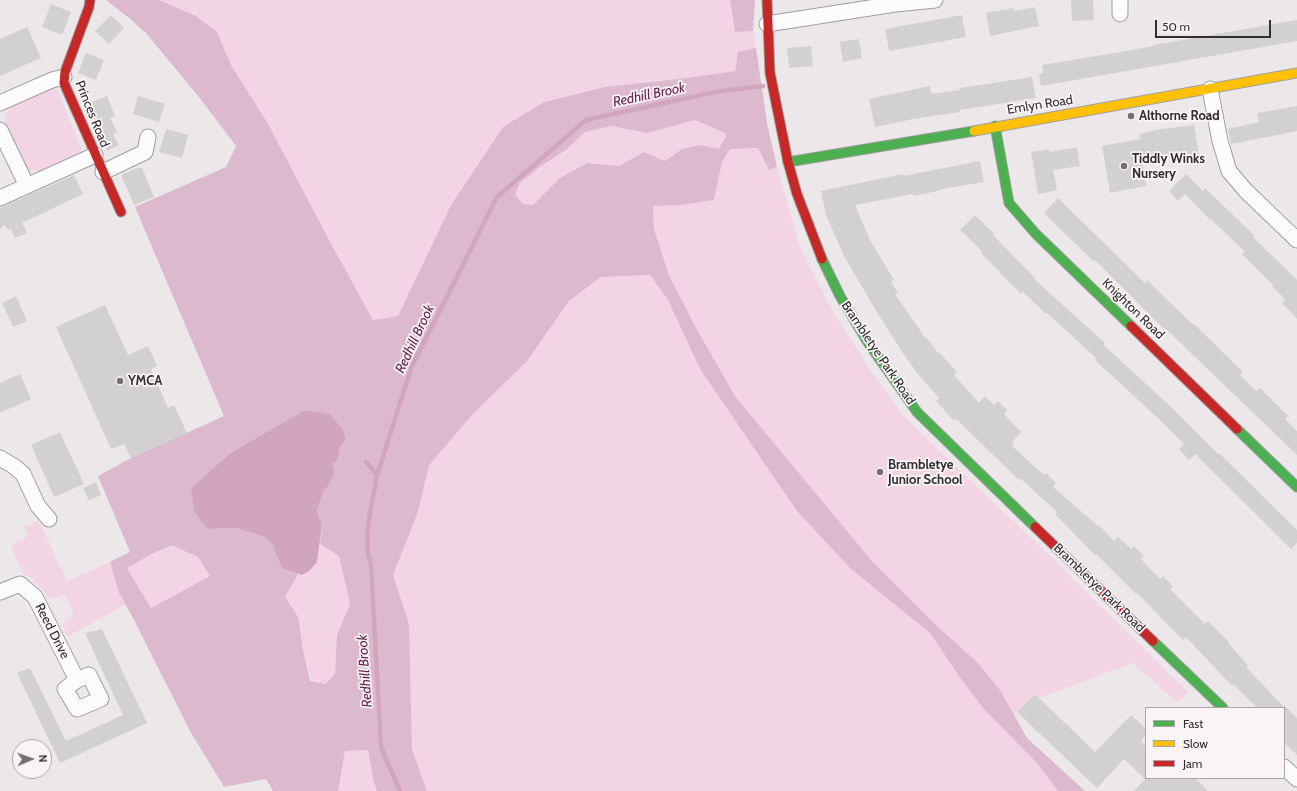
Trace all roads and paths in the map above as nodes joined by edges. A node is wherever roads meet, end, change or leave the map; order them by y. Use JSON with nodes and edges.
{"nodes":[{"id":1,"x":90,"y":0,"type":"edge"},
{"id":2,"x":767,"y":0,"type":"edge"},
{"id":3,"x":935,"y":0,"type":"edge"},
{"id":4,"x":767,"y":24,"type":"junction"},
{"id":5,"x":1297,"y":73,"type":"edge"},
{"id":6,"x":64,"y":77,"type":"junction"},
{"id":7,"x":1210,"y":89,"type":"junction"},
{"id":8,"x":0,"y":103,"type":"edge"},
{"id":9,"x":995,"y":126,"type":"junction"},
{"id":10,"x":0,"y":130,"type":"edge"},
{"id":11,"x":148,"y":137,"type":"dead end"},
{"id":12,"x":95,"y":155,"type":"junction"},
{"id":13,"x":788,"y":162,"type":"junction"},
{"id":14,"x":103,"y":172,"type":"junction"},
{"id":15,"x":27,"y":186,"type":"junction"},
{"id":16,"x":0,"y":198,"type":"edge"},
{"id":17,"x":121,"y":212,"type":"dead end"},
{"id":18,"x":1297,"y":240,"type":"edge"},
{"id":19,"x":0,"y":458,"type":"edge"},
{"id":20,"x":1297,"y":486,"type":"edge"},
{"id":21,"x":49,"y":519,"type":"dead end"},
{"id":22,"x":0,"y":592,"type":"edge"},
{"id":23,"x":77,"y":680,"type":"dead end"},
{"id":24,"x":1222,"y":707,"type":"edge"},
{"id":25,"x":1285,"y":768,"type":"edge"},
{"id":26,"x":1297,"y":779,"type":"edge"}],
"edges":[{"from":1,"to":6,"type":"street","name":"Princes Road"},
{"from":2,"to":4,"type":"street","name":"Brambletye Park Road"},
{"from":3,"to":4,"type":"street"},
{"from":4,"to":13,"type":"street","name":"Brambletye Park Road"},
{"from":5,"to":7,"type":"street","name":"Emlyn Road"},
{"from":6,"to":8,"type":"street"},
{"from":6,"to":12,"type":"street","name":"Princes Road"},
{"from":7,"to":9,"type":"street","name":"Emlyn Road"},
{"from":7,"to":18,"type":"street"},
{"from":9,"to":13,"type":"street","name":"Emlyn Road"},
{"from":9,"to":20,"type":"street","name":"Knighton Road"},
{"from":10,"to":15,"type":"street"},
{"from":11,"to":14,"type":"street"},
{"from":12,"to":14,"type":"street","name":"Princes Road"},
{"from":12,"to":15,"type":"street"},
{"from":13,"to":24,"type":"street","name":"Brambletye Park Road"},
{"from":14,"to":17,"type":"street","name":"Princes Road"},
{"from":15,"to":16,"type":"street"},
{"from":19,"to":21,"type":"street"},
{"from":22,"to":23,"type":"street","name":"Reed Drive"},
{"from":25,"to":26,"type":"street"}]}
